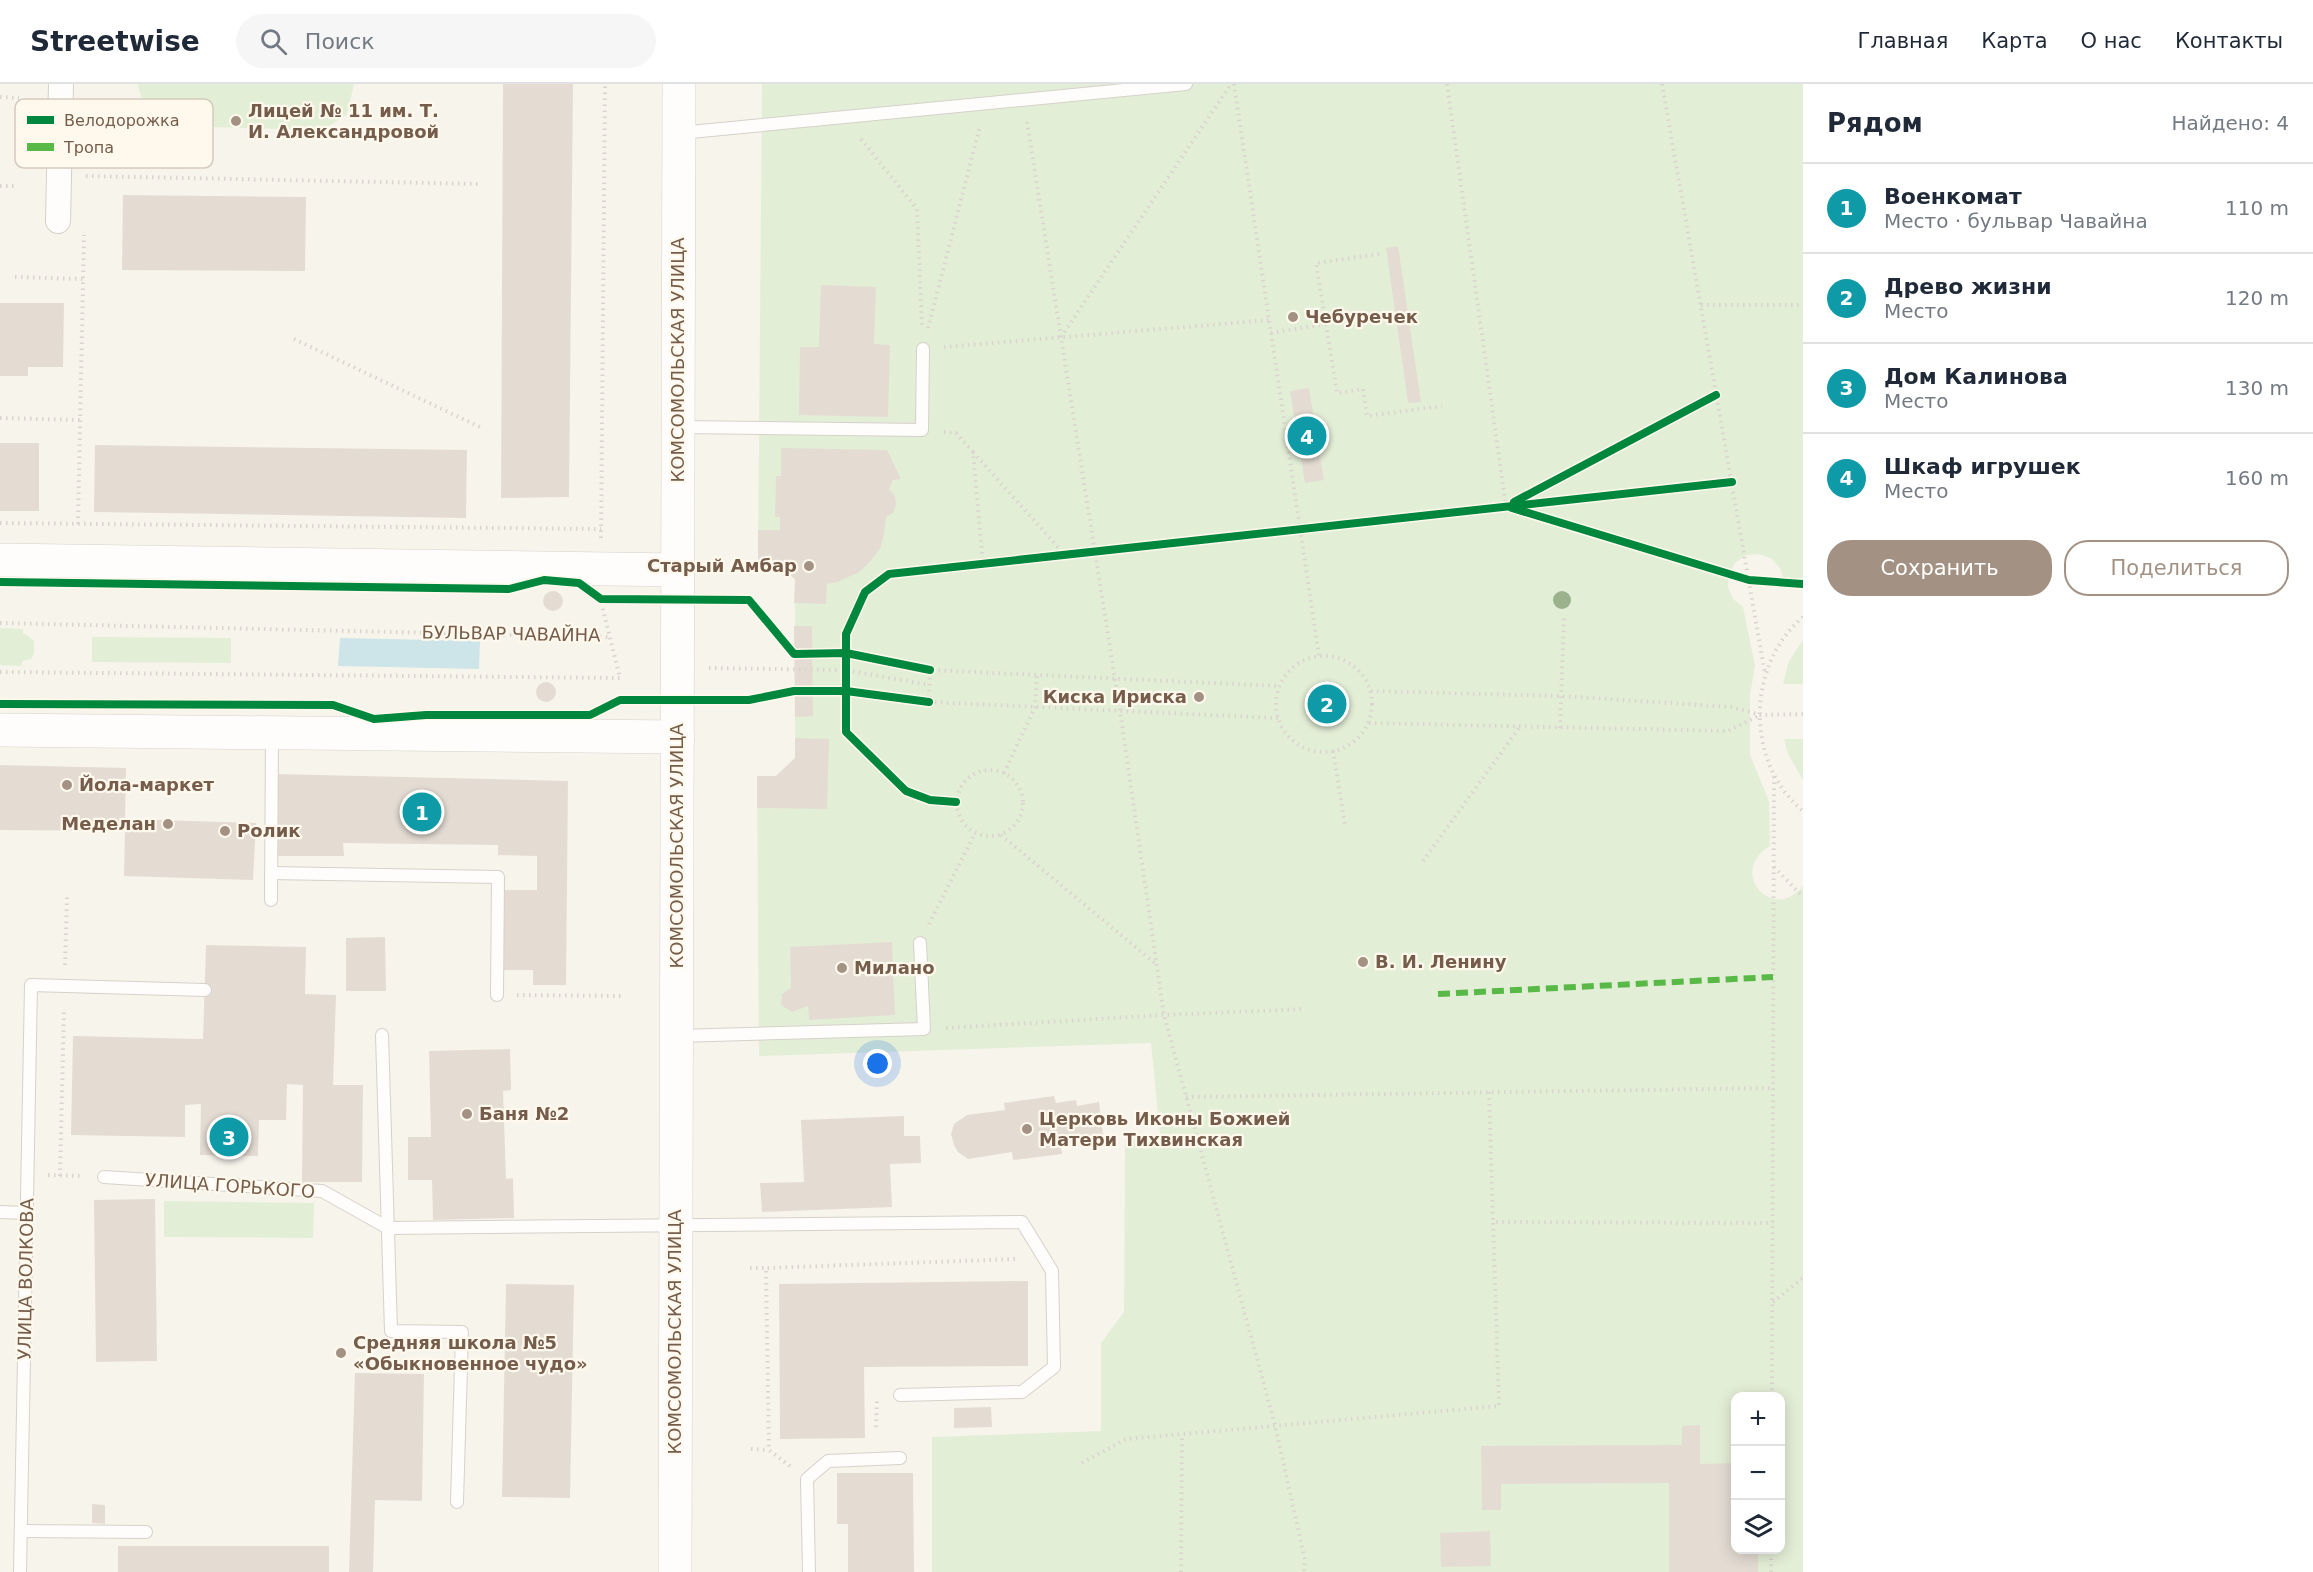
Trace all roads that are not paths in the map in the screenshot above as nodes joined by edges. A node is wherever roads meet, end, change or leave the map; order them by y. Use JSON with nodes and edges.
{"nodes":[{"id":1,"x":61,"y":84,"type":"edge"},
{"id":2,"x":679,"y":84,"type":"edge"},
{"id":3,"x":1186,"y":84,"type":"edge"},
{"id":4,"x":61,"y":99,"type":"edge"},
{"id":5,"x":679,"y":133,"type":"junction"},
{"id":6,"x":59,"y":168,"type":"edge"},
{"id":7,"x":58,"y":221,"type":"dead end"},
{"id":8,"x":923,"y":349,"type":"road end"},
{"id":9,"x":678,"y":427,"type":"junction"},
{"id":10,"x":0,"y":560,"type":"edge"},
{"id":11,"x":678,"y":570,"type":"junction"},
{"id":12,"x":0,"y":730,"type":"edge"},
{"id":13,"x":272,"y":733,"type":"junction"},
{"id":14,"x":678,"y":737,"type":"junction"},
{"id":15,"x":271,"y":873,"type":"junction"},
{"id":16,"x":271,"y":900,"type":"dead end"},
{"id":17,"x":920,"y":943,"type":"road end"},
{"id":18,"x":205,"y":990,"type":"dead end"},
{"id":19,"x":497,"y":995,"type":"road end"},
{"id":20,"x":382,"y":1035,"type":"dead end"},
{"id":21,"x":677,"y":1036,"type":"junction"},
{"id":22,"x":104,"y":1177,"type":"road end"},
{"id":23,"x":0,"y":1212,"type":"edge"},
{"id":24,"x":27,"y":1213,"type":"junction"},
{"id":25,"x":675,"y":1225,"type":"junction"},
{"id":26,"x":388,"y":1228,"type":"junction"},
{"id":27,"x":900,"y":1395,"type":"dead end"},
{"id":28,"x":900,"y":1458,"type":"dead end"},
{"id":29,"x":457,"y":1502,"type":"dead end"},
{"id":30,"x":21,"y":1531,"type":"junction"},
{"id":31,"x":146,"y":1532,"type":"dead end"},
{"id":32,"x":20,"y":1572,"type":"edge"},
{"id":33,"x":675,"y":1572,"type":"edge"},
{"id":34,"x":808,"y":1572,"type":"edge"}],
"edges":[{"from":1,"to":4,"type":"street"},
{"from":2,"to":5,"type":"main road","name":"КОМСОМОЛЬСКАЯ УЛИЦА"},
{"from":3,"to":5,"type":"lane"},
{"from":5,"to":9,"type":"main road","name":"КОМСОМОЛЬСКАЯ УЛИЦА"},
{"from":6,"to":7,"type":"street"},
{"from":8,"to":9,"type":"lane"},
{"from":9,"to":11,"type":"main road","name":"КОМСОМОЛЬСКАЯ УЛИЦА"},
{"from":10,"to":11,"type":"main road"},
{"from":11,"to":14,"type":"main road","name":"КОМСОМОЛЬСКАЯ УЛИЦА"},
{"from":12,"to":13,"type":"main road"},
{"from":13,"to":14,"type":"main road"},
{"from":13,"to":15,"type":"lane"},
{"from":14,"to":21,"type":"main road","name":"КОМСОМОЛЬСКАЯ УЛИЦА"},
{"from":15,"to":16,"type":"lane"},
{"from":15,"to":19,"type":"lane"},
{"from":17,"to":21,"type":"lane"},
{"from":18,"to":24,"type":"lane","name":"УЛИЦА ВОЛКОВА"},
{"from":20,"to":26,"type":"lane"},
{"from":21,"to":25,"type":"main road","name":"КОМСОМОЛЬСКАЯ УЛИЦА"},
{"from":22,"to":26,"type":"lane","name":"УЛИЦА ГОРЬКОГО"},
{"from":23,"to":24,"type":"lane"},
{"from":24,"to":30,"type":"lane","name":"УЛИЦА ВОЛКОВА"},
{"from":25,"to":26,"type":"lane","name":"УЛИЦА ГОРЬКОГО"},
{"from":25,"to":27,"type":"lane","name":"УЛИЦА ГОРЬКОГО"},
{"from":25,"to":33,"type":"main road","name":"КОМСОМОЛЬСКАЯ УЛИЦА"},
{"from":26,"to":29,"type":"lane"},
{"from":28,"to":34,"type":"lane"},
{"from":30,"to":31,"type":"lane"},
{"from":30,"to":32,"type":"lane","name":"УЛИЦА ВОЛКОВА"}]}
